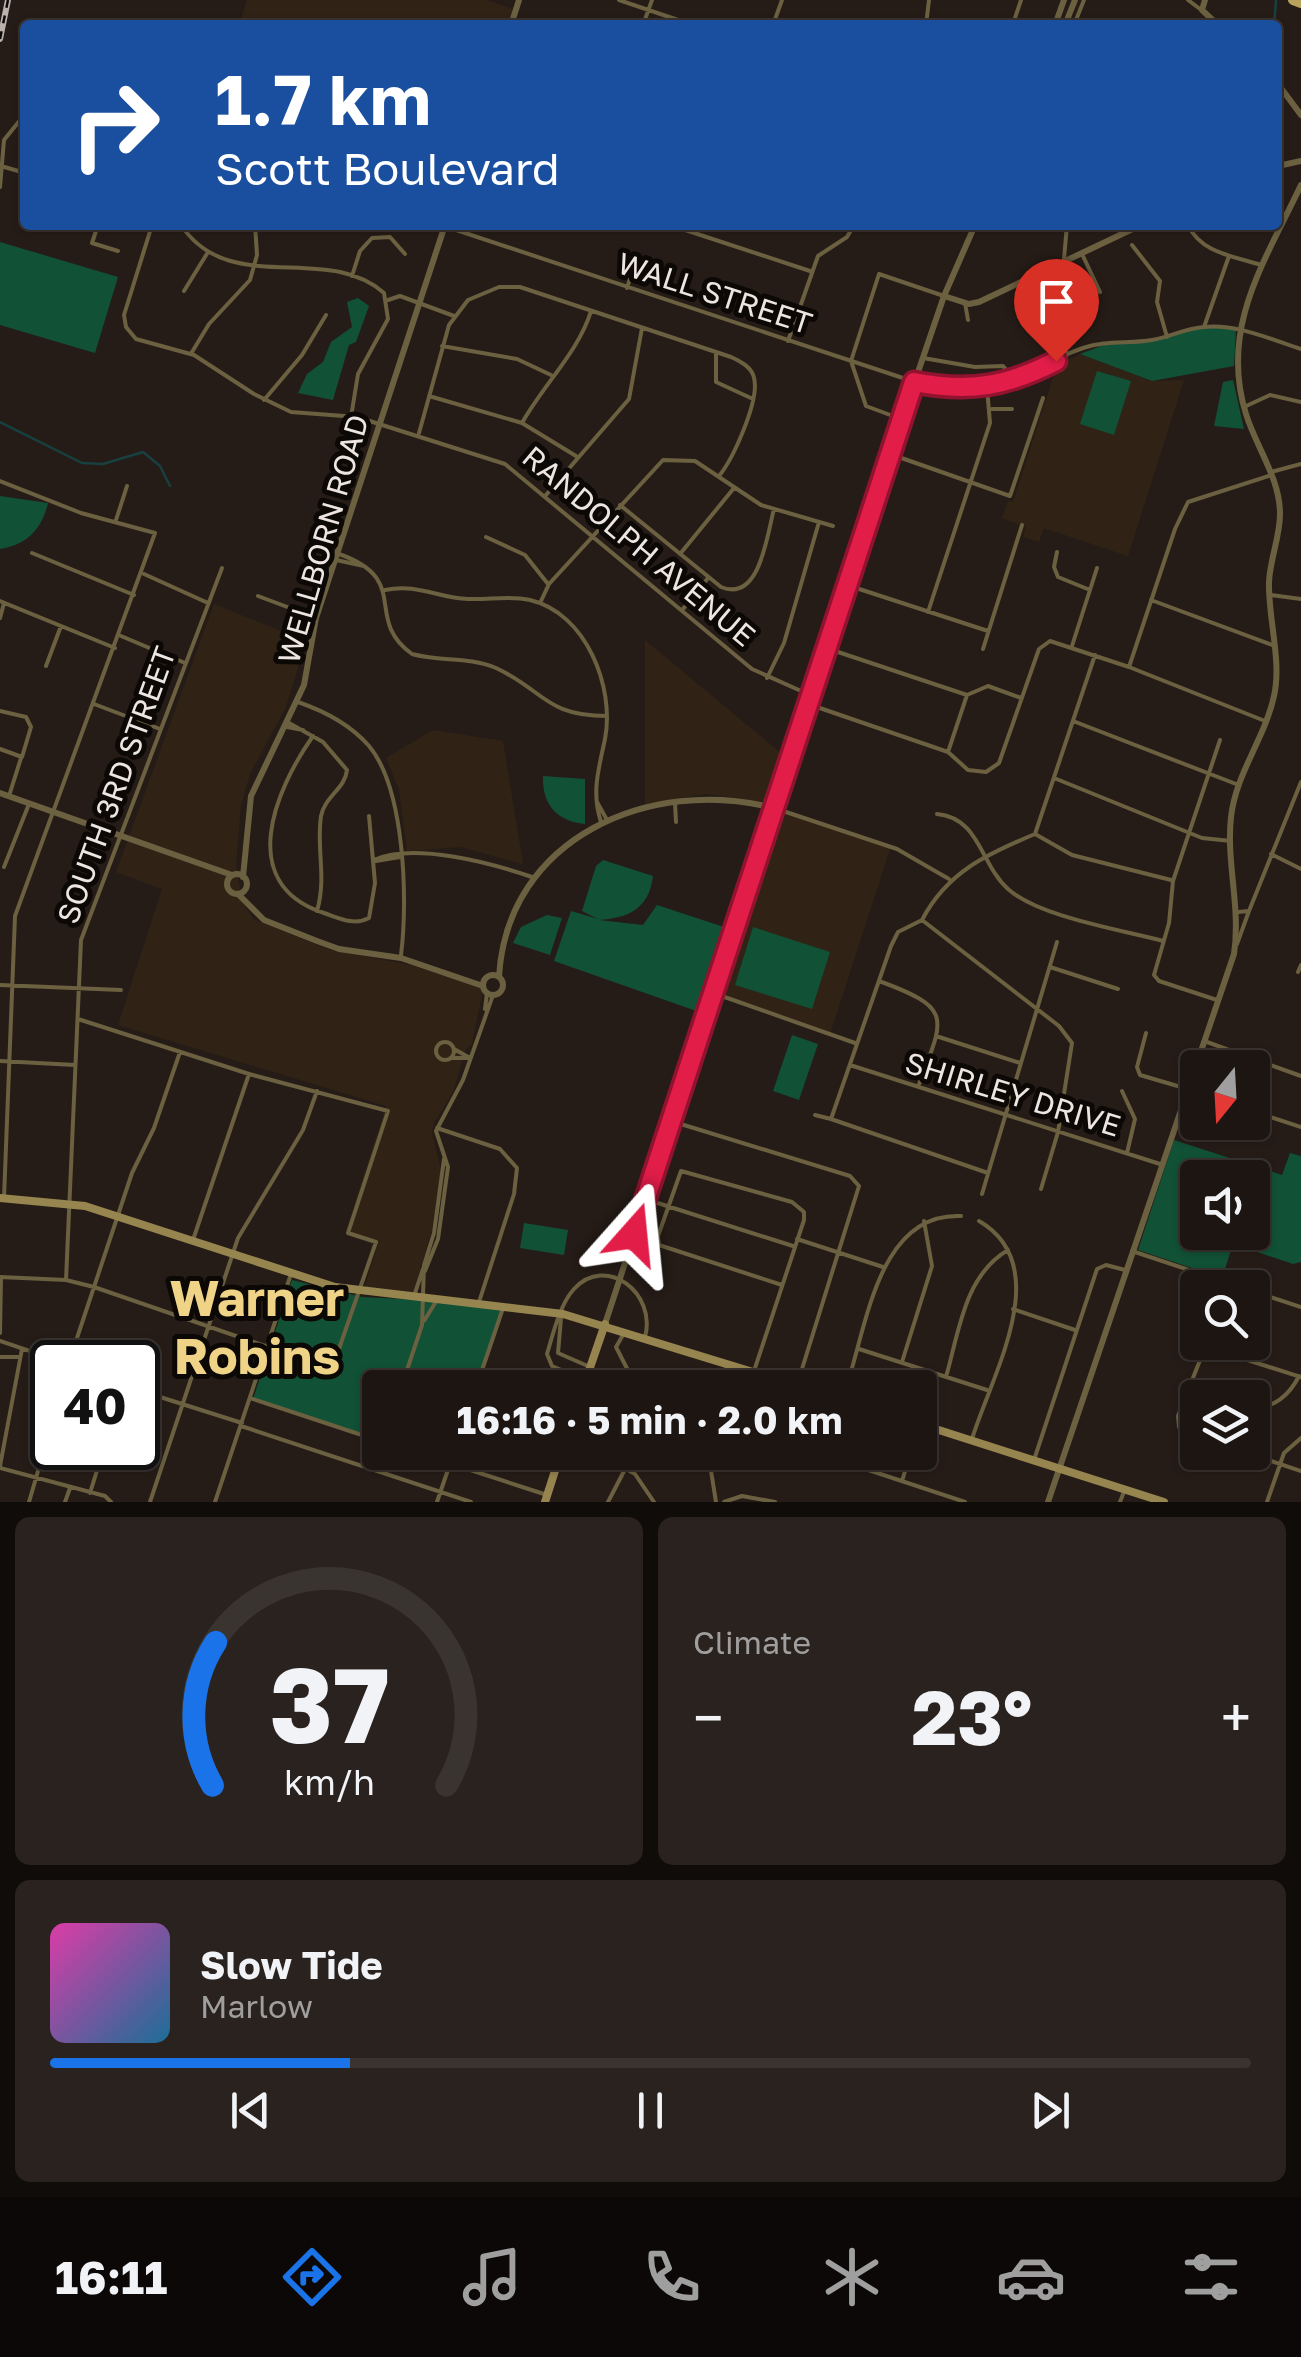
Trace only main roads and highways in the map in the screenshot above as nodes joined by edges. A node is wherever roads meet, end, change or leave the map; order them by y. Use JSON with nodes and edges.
{"nodes":[{"id":1,"x":1293,"y":0,"type":"edge"},
{"id":2,"x":1301,"y":3,"type":"edge"},
{"id":3,"x":2,"y":1198,"type":"edge"},
{"id":4,"x":604,"y":1324,"type":"junction"},
{"id":5,"x":589,"y":1370,"type":"edge"},
{"id":6,"x":751,"y":1370,"type":"edge"},
{"id":7,"x":937,"y":1430,"type":"edge"},
{"id":8,"x":555,"y":1470,"type":"edge"},
{"id":9,"x":546,"y":1499,"type":"edge"},
{"id":10,"x":1164,"y":1502,"type":"edge"}],
"edges":[{"from":1,"to":2,"type":"main road"},
{"from":3,"to":4,"type":"main road"},
{"from":4,"to":5,"type":"main road"},
{"from":4,"to":6,"type":"main road"},
{"from":7,"to":10,"type":"main road"},
{"from":8,"to":9,"type":"main road"}]}
